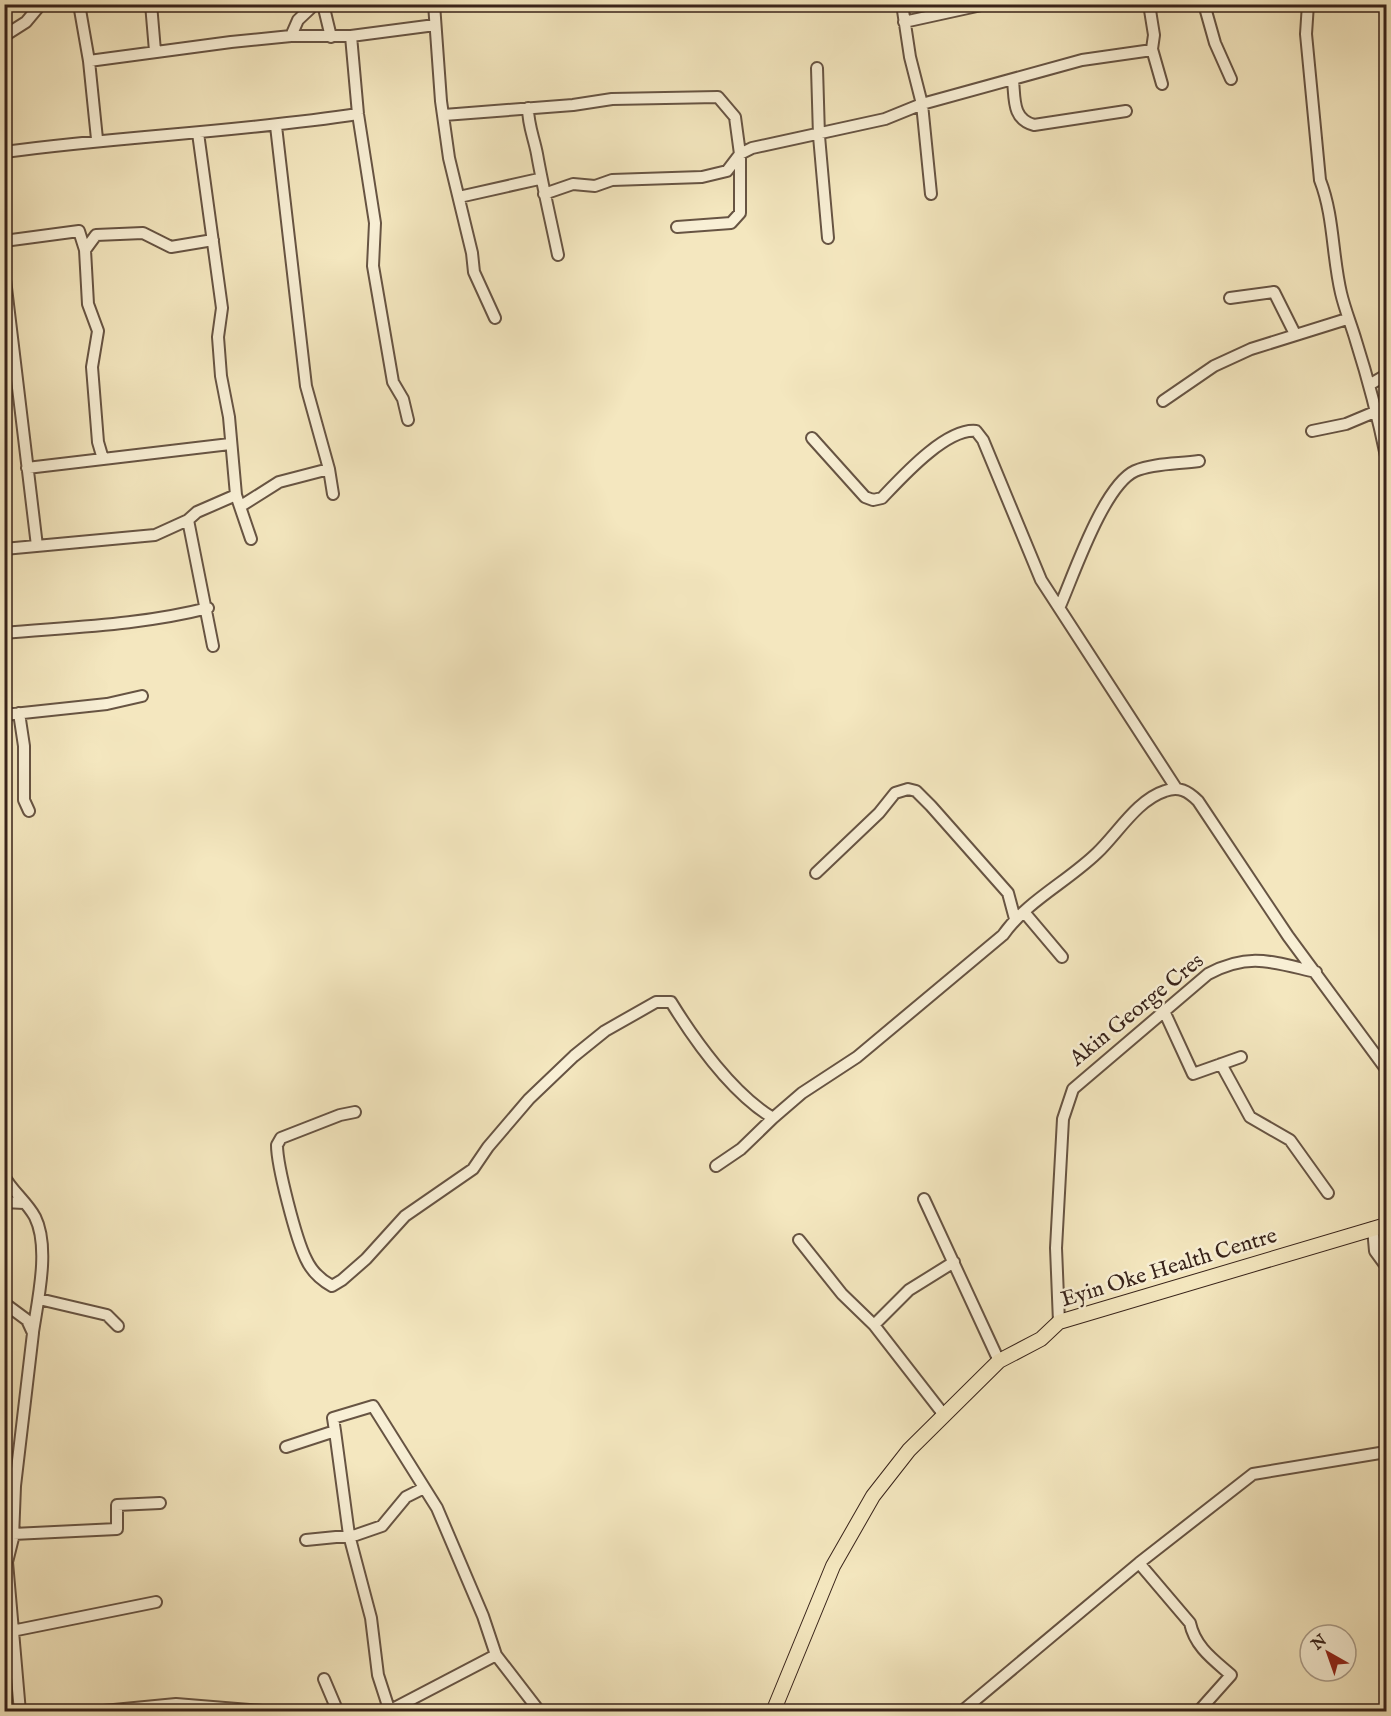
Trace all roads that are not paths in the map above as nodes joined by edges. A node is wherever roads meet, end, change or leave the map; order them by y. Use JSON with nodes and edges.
{"nodes":[{"id":1,"x":41,"y":4,"type":"edge"},
{"id":2,"x":79,"y":4,"type":"edge"},
{"id":3,"x":151,"y":4,"type":"edge"},
{"id":4,"x":315,"y":4,"type":"edge"},
{"id":5,"x":323,"y":4,"type":"edge"},
{"id":6,"x":434,"y":4,"type":"edge"},
{"id":7,"x":902,"y":4,"type":"edge"},
{"id":8,"x":986,"y":4,"type":"edge"},
{"id":9,"x":1149,"y":4,"type":"edge"},
{"id":10,"x":1204,"y":4,"type":"edge"},
{"id":11,"x":1308,"y":4,"type":"edge"},
{"id":12,"x":904,"y":22,"type":"junction"},
{"id":13,"x":435,"y":25,"type":"junction"},
{"id":14,"x":4,"y":36,"type":"edge"},
{"id":15,"x":291,"y":36,"type":"junction"},
{"id":16,"x":351,"y":36,"type":"junction"},
{"id":17,"x":331,"y":37,"type":"junction"},
{"id":18,"x":1152,"y":50,"type":"junction"},
{"id":19,"x":155,"y":51,"type":"junction"},
{"id":20,"x":89,"y":61,"type":"junction"},
{"id":21,"x":817,"y":68,"type":"dead end"},
{"id":22,"x":1231,"y":79,"type":"dead end"},
{"id":23,"x":1013,"y":80,"type":"junction"},
{"id":24,"x":1162,"y":84,"type":"dead end"},
{"id":25,"x":922,"y":104,"type":"junction"},
{"id":26,"x":528,"y":108,"type":"junction"},
{"id":27,"x":1126,"y":111,"type":"dead end"},
{"id":28,"x":358,"y":114,"type":"junction"},
{"id":29,"x":444,"y":115,"type":"junction"},
{"id":30,"x":276,"y":126,"type":"junction"},
{"id":31,"x":198,"y":133,"type":"junction"},
{"id":32,"x":819,"y":136,"type":"junction"},
{"id":33,"x":97,"y":139,"type":"junction"},
{"id":34,"x":4,"y":152,"type":"edge"},
{"id":35,"x":740,"y":154,"type":"junction"},
{"id":36,"x":539,"y":179,"type":"junction"},
{"id":37,"x":544,"y":194,"type":"junction"},
{"id":38,"x":931,"y":194,"type":"dead end"},
{"id":39,"x":459,"y":197,"type":"junction"},
{"id":40,"x":677,"y":227,"type":"dead end"},
{"id":41,"x":828,"y":238,"type":"dead end"},
{"id":42,"x":213,"y":240,"type":"junction"},
{"id":43,"x":4,"y":241,"type":"edge"},
{"id":44,"x":85,"y":250,"type":"junction"},
{"id":45,"x":558,"y":255,"type":"dead end"},
{"id":46,"x":4,"y":271,"type":"edge"},
{"id":47,"x":1230,"y":298,"type":"dead end"},
{"id":48,"x":495,"y":318,"type":"dead end"},
{"id":49,"x":1347,"y":319,"type":"junction"},
{"id":50,"x":1295,"y":334,"type":"junction"},
{"id":51,"x":1386,"y":375,"type":"edge"},
{"id":52,"x":1369,"y":385,"type":"junction"},
{"id":53,"x":1163,"y":401,"type":"dead end"},
{"id":54,"x":1377,"y":411,"type":"junction"},
{"id":55,"x":408,"y":420,"type":"dead end"},
{"id":56,"x":1312,"y":430,"type":"dead end"},
{"id":57,"x":812,"y":438,"type":"dead end"},
{"id":58,"x":230,"y":444,"type":"junction"},
{"id":59,"x":1386,"y":456,"type":"edge"},
{"id":60,"x":103,"y":459,"type":"junction"},
{"id":61,"x":1199,"y":461,"type":"dead end"},
{"id":62,"x":27,"y":468,"type":"junction"},
{"id":63,"x":329,"y":469,"type":"junction"},
{"id":64,"x":333,"y":494,"type":"dead end"},
{"id":65,"x":236,"y":495,"type":"junction"},
{"id":66,"x":241,"y":506,"type":"junction"},
{"id":67,"x":188,"y":520,"type":"junction"},
{"id":68,"x":250,"y":539,"type":"dead end"},
{"id":69,"x":37,"y":546,"type":"junction"},
{"id":70,"x":4,"y":549,"type":"edge"},
{"id":71,"x":1060,"y":606,"type":"junction"},
{"id":72,"x":208,"y":608,"type":"junction"},
{"id":73,"x":4,"y":633,"type":"edge"},
{"id":74,"x":213,"y":646,"type":"dead end"},
{"id":75,"x":142,"y":696,"type":"dead end"},
{"id":76,"x":19,"y":713,"type":"junction"},
{"id":77,"x":4,"y":715,"type":"edge"},
{"id":78,"x":1176,"y":788,"type":"junction"},
{"id":79,"x":29,"y":811,"type":"dead end"},
{"id":80,"x":816,"y":873,"type":"dead end"},
{"id":81,"x":1024,"y":912,"type":"junction"},
{"id":82,"x":1015,"y":919,"type":"junction"},
{"id":83,"x":1062,"y":957,"type":"dead end"},
{"id":84,"x":1316,"y":972,"type":"junction"},
{"id":85,"x":1164,"y":1011,"type":"junction"},
{"id":86,"x":1241,"y":1057,"type":"dead end"},
{"id":87,"x":1221,"y":1064,"type":"junction"},
{"id":88,"x":1386,"y":1070,"type":"edge"},
{"id":89,"x":355,"y":1112,"type":"dead end"},
{"id":90,"x":773,"y":1118,"type":"junction"},
{"id":91,"x":716,"y":1166,"type":"dead end"},
{"id":92,"x":4,"y":1176,"type":"edge"},
{"id":93,"x":1328,"y":1193,"type":"dead end"},
{"id":94,"x":924,"y":1200,"type":"dead end"},
{"id":95,"x":4,"y":1202,"type":"edge"},
{"id":96,"x":24,"y":1203,"type":"junction"},
{"id":97,"x":1380,"y":1226,"type":"edge"},
{"id":98,"x":799,"y":1240,"type":"dead end"},
{"id":99,"x":954,"y":1262,"type":"junction"},
{"id":100,"x":1386,"y":1266,"type":"edge"},
{"id":101,"x":39,"y":1299,"type":"junction"},
{"id":102,"x":4,"y":1303,"type":"edge"},
{"id":103,"x":1059,"y":1322,"type":"junction"},
{"id":104,"x":873,"y":1325,"type":"junction"},
{"id":105,"x":118,"y":1326,"type":"dead end"},
{"id":106,"x":33,"y":1333,"type":"junction"},
{"id":107,"x":999,"y":1361,"type":"junction"},
{"id":108,"x":944,"y":1415,"type":"junction"},
{"id":109,"x":335,"y":1431,"type":"junction"},
{"id":110,"x":286,"y":1447,"type":"dead end"},
{"id":111,"x":1386,"y":1452,"type":"edge"},
{"id":112,"x":424,"y":1488,"type":"junction"},
{"id":113,"x":160,"y":1503,"type":"dead end"},
{"id":114,"x":14,"y":1534,"type":"junction"},
{"id":115,"x":349,"y":1535,"type":"junction"},
{"id":116,"x":306,"y":1540,"type":"dead end"},
{"id":117,"x":6,"y":1561,"type":"edge"},
{"id":118,"x":1139,"y":1563,"type":"junction"},
{"id":119,"x":156,"y":1602,"type":"dead end"},
{"id":120,"x":12,"y":1631,"type":"junction"},
{"id":121,"x":9,"y":1650,"type":"edge"},
{"id":122,"x":496,"y":1654,"type":"junction"},
{"id":123,"x":324,"y":1679,"type":"dead end"},
{"id":124,"x":388,"y":1710,"type":"edge"},
{"id":125,"x":20,"y":1712,"type":"edge"},
{"id":126,"x":93,"y":1712,"type":"edge"},
{"id":127,"x":275,"y":1712,"type":"edge"},
{"id":128,"x":338,"y":1712,"type":"edge"},
{"id":129,"x":540,"y":1712,"type":"edge"},
{"id":130,"x":772,"y":1712,"type":"edge"},
{"id":131,"x":961,"y":1712,"type":"edge"},
{"id":132,"x":1198,"y":1712,"type":"edge"}],
"edges":[{"from":1,"to":14,"type":"street"},
{"from":2,"to":20,"type":"street"},
{"from":3,"to":19,"type":"street"},
{"from":4,"to":15,"type":"street"},
{"from":5,"to":17,"type":"street"},
{"from":6,"to":13,"type":"street"},
{"from":7,"to":12,"type":"street"},
{"from":8,"to":12,"type":"street"},
{"from":9,"to":18,"type":"street"},
{"from":10,"to":22,"type":"street"},
{"from":11,"to":49,"type":"street"},
{"from":12,"to":25,"type":"street"},
{"from":13,"to":16,"type":"street"},
{"from":13,"to":29,"type":"street"},
{"from":15,"to":17,"type":"street"},
{"from":15,"to":19,"type":"street"},
{"from":16,"to":17,"type":"street"},
{"from":16,"to":28,"type":"street"},
{"from":18,"to":23,"type":"street"},
{"from":18,"to":24,"type":"street"},
{"from":19,"to":20,"type":"street"},
{"from":20,"to":33,"type":"street"},
{"from":21,"to":32,"type":"street"},
{"from":23,"to":25,"type":"street"},
{"from":23,"to":27,"type":"street"},
{"from":25,"to":32,"type":"street"},
{"from":25,"to":38,"type":"street"},
{"from":26,"to":29,"type":"street"},
{"from":26,"to":35,"type":"street"},
{"from":26,"to":36,"type":"street"},
{"from":28,"to":30,"type":"street"},
{"from":28,"to":55,"type":"street"},
{"from":29,"to":39,"type":"street"},
{"from":30,"to":31,"type":"street"},
{"from":30,"to":63,"type":"street"},
{"from":31,"to":33,"type":"street"},
{"from":31,"to":42,"type":"street"},
{"from":32,"to":35,"type":"street"},
{"from":32,"to":41,"type":"street"},
{"from":33,"to":34,"type":"street"},
{"from":35,"to":37,"type":"street"},
{"from":35,"to":40,"type":"street"},
{"from":36,"to":37,"type":"street"},
{"from":36,"to":39,"type":"street"},
{"from":37,"to":45,"type":"street"},
{"from":39,"to":48,"type":"street"},
{"from":42,"to":44,"type":"street"},
{"from":42,"to":58,"type":"street"},
{"from":43,"to":44,"type":"street"},
{"from":44,"to":60,"type":"street"},
{"from":46,"to":62,"type":"street"},
{"from":47,"to":50,"type":"street"},
{"from":49,"to":50,"type":"street"},
{"from":49,"to":52,"type":"street"},
{"from":50,"to":53,"type":"street"},
{"from":51,"to":52,"type":"street"},
{"from":52,"to":54,"type":"street"},
{"from":54,"to":56,"type":"street"},
{"from":54,"to":59,"type":"street"},
{"from":57,"to":71,"type":"street"},
{"from":58,"to":60,"type":"street"},
{"from":58,"to":65,"type":"street"},
{"from":60,"to":62,"type":"street"},
{"from":61,"to":71,"type":"street"},
{"from":62,"to":69,"type":"street"},
{"from":63,"to":64,"type":"street"},
{"from":63,"to":66,"type":"street"},
{"from":65,"to":66,"type":"street"},
{"from":65,"to":67,"type":"street"},
{"from":66,"to":68,"type":"street"},
{"from":67,"to":69,"type":"street"},
{"from":67,"to":72,"type":"street"},
{"from":69,"to":70,"type":"street"},
{"from":71,"to":78,"type":"street"},
{"from":72,"to":73,"type":"street"},
{"from":72,"to":74,"type":"street"},
{"from":75,"to":76,"type":"street"},
{"from":76,"to":77,"type":"street"},
{"from":76,"to":79,"type":"street"},
{"from":78,"to":81,"type":"street"},
{"from":78,"to":84,"type":"street"},
{"from":80,"to":82,"type":"street"},
{"from":81,"to":82,"type":"street"},
{"from":81,"to":83,"type":"street"},
{"from":82,"to":90,"type":"street"},
{"from":84,"to":85,"type":"street","name":"Akin George Cres"},
{"from":84,"to":88,"type":"street"},
{"from":85,"to":87,"type":"street"},
{"from":85,"to":103,"type":"street","name":"Akin George Cres"},
{"from":86,"to":87,"type":"street"},
{"from":87,"to":93,"type":"street"},
{"from":89,"to":90,"type":"street"},
{"from":90,"to":91,"type":"street"},
{"from":92,"to":96,"type":"street"},
{"from":94,"to":99,"type":"street"},
{"from":95,"to":96,"type":"street"},
{"from":96,"to":101,"type":"street"},
{"from":97,"to":100,"type":"street"},
{"from":97,"to":103,"type":"main road","name":"Eyin Oke Health Centre"},
{"from":98,"to":104,"type":"street"},
{"from":99,"to":104,"type":"street"},
{"from":99,"to":107,"type":"street"},
{"from":101,"to":105,"type":"street"},
{"from":101,"to":106,"type":"street"},
{"from":102,"to":106,"type":"street"},
{"from":103,"to":107,"type":"main road","name":"Eyin Oke Health Centre"},
{"from":104,"to":108,"type":"street"},
{"from":106,"to":114,"type":"street"},
{"from":107,"to":108,"type":"main road","name":"Eyin Oke Health Centre"},
{"from":108,"to":130,"type":"main road","name":"Eyin Oke Health Centre"},
{"from":109,"to":110,"type":"street"},
{"from":109,"to":112,"type":"street"},
{"from":109,"to":115,"type":"street"},
{"from":111,"to":118,"type":"street"},
{"from":112,"to":115,"type":"street"},
{"from":112,"to":122,"type":"street"},
{"from":113,"to":114,"type":"street"},
{"from":114,"to":117,"type":"street"},
{"from":115,"to":116,"type":"street"},
{"from":115,"to":124,"type":"street"},
{"from":117,"to":120,"type":"street"},
{"from":118,"to":131,"type":"street"},
{"from":118,"to":132,"type":"street"},
{"from":119,"to":120,"type":"street"},
{"from":120,"to":121,"type":"street"},
{"from":121,"to":125,"type":"street"},
{"from":122,"to":124,"type":"street"},
{"from":122,"to":129,"type":"street"},
{"from":123,"to":128,"type":"street"},
{"from":126,"to":127,"type":"street"}]}
